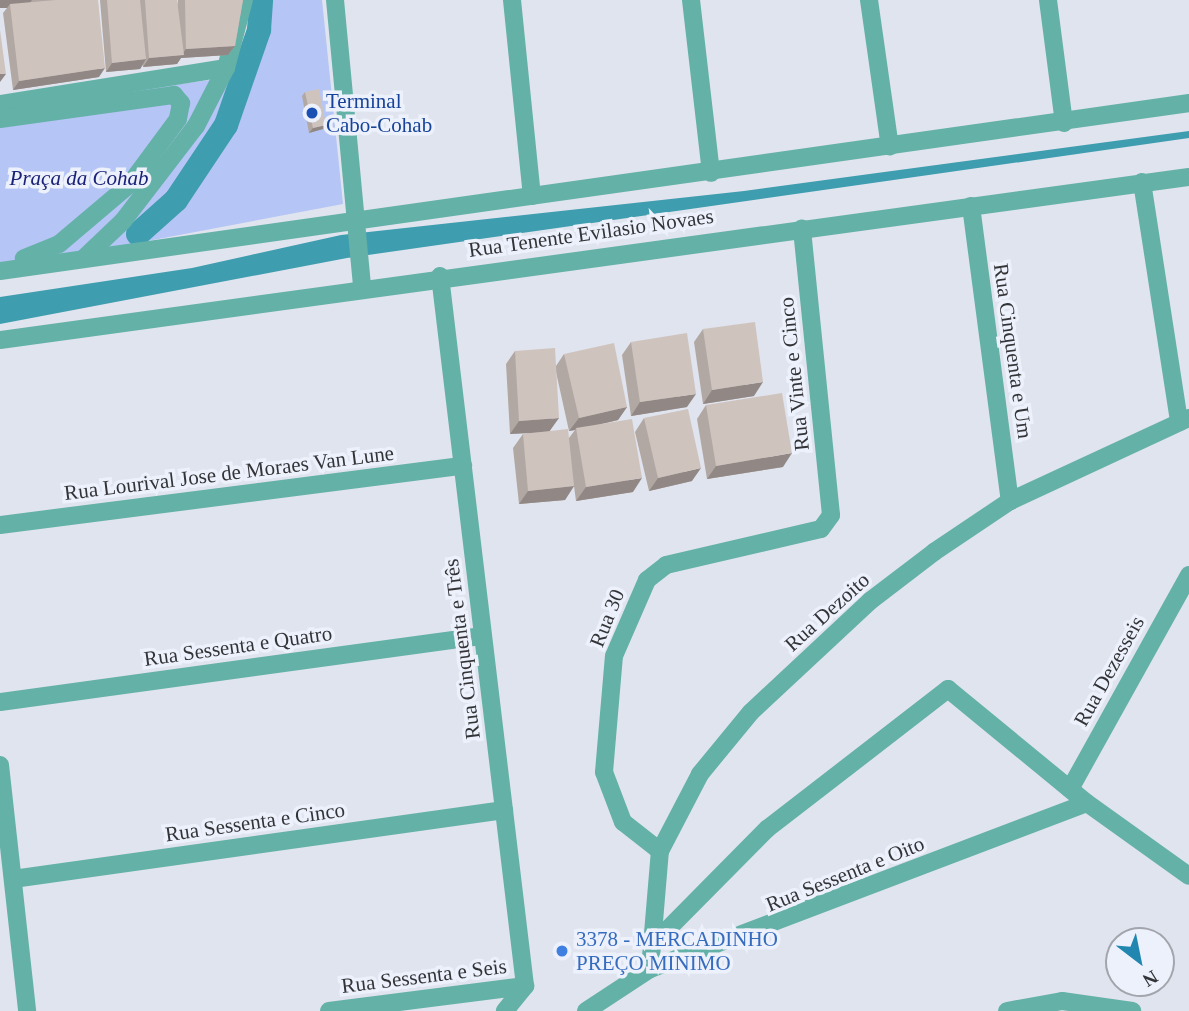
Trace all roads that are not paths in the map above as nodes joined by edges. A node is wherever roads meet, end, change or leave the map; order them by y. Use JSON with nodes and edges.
{"nodes":[{"id":1,"x":244,"y":0,"type":"edge"},
{"id":2,"x":335,"y":0,"type":"edge"},
{"id":3,"x":512,"y":0,"type":"edge"},
{"id":4,"x":691,"y":0,"type":"edge"},
{"id":5,"x":869,"y":0,"type":"edge"},
{"id":6,"x":1048,"y":0,"type":"edge"},
{"id":7,"x":226,"y":68,"type":"junction"},
{"id":8,"x":1189,"y":103,"type":"edge"},
{"id":9,"x":0,"y":104,"type":"edge"},
{"id":10,"x":0,"y":119,"type":"edge"},
{"id":11,"x":1064,"y":123,"type":"junction"},
{"id":12,"x":890,"y":147,"type":"junction"},
{"id":13,"x":711,"y":173,"type":"junction"},
{"id":14,"x":1189,"y":177,"type":"edge"},
{"id":15,"x":1142,"y":182,"type":"junction"},
{"id":16,"x":532,"y":196,"type":"junction"},
{"id":17,"x":971,"y":206,"type":"junction"},
{"id":18,"x":357,"y":224,"type":"junction"},
{"id":19,"x":802,"y":228,"type":"junction"},
{"id":20,"x":83,"y":260,"type":"junction"},
{"id":21,"x":0,"y":261,"type":"edge"},
{"id":22,"x":0,"y":271,"type":"edge"},
{"id":23,"x":440,"y":276,"type":"junction"},
{"id":24,"x":362,"y":287,"type":"junction"},
{"id":25,"x":0,"y":340,"type":"edge"},
{"id":26,"x":1184,"y":420,"type":"edge"},
{"id":27,"x":463,"y":466,"type":"junction"},
{"id":28,"x":1010,"y":501,"type":"junction"},
{"id":29,"x":831,"y":516,"type":"joint"},
{"id":30,"x":0,"y":525,"type":"edge"},
{"id":31,"x":1189,"y":575,"type":"edge"},
{"id":32,"x":483,"y":636,"type":"junction"},
{"id":33,"x":0,"y":702,"type":"edge"},
{"id":34,"x":1,"y":774,"type":"edge"},
{"id":35,"x":1070,"y":789,"type":"junction"},
{"id":36,"x":1087,"y":803,"type":"junction"},
{"id":37,"x":504,"y":810,"type":"junction"},
{"id":38,"x":660,"y":852,"type":"junction"},
{"id":39,"x":1189,"y":876,"type":"edge"},
{"id":40,"x":13,"y":879,"type":"junction"},
{"id":41,"x":666,"y":931,"type":"dead end"},
{"id":42,"x":650,"y":970,"type":"junction"},
{"id":43,"x":525,"y":986,"type":"junction"},
{"id":44,"x":27,"y":1011,"type":"edge"},
{"id":45,"x":329,"y":1011,"type":"edge"},
{"id":46,"x":505,"y":1011,"type":"edge"},
{"id":47,"x":586,"y":1011,"type":"edge"},
{"id":48,"x":1007,"y":1011,"type":"edge"},
{"id":49,"x":1132,"y":1011,"type":"edge"}],
"edges":[{"from":1,"to":7,"type":"street"},
{"from":2,"to":18,"type":"street"},
{"from":3,"to":16,"type":"street"},
{"from":4,"to":13,"type":"street"},
{"from":5,"to":12,"type":"street"},
{"from":6,"to":11,"type":"street"},
{"from":7,"to":9,"type":"street"},
{"from":7,"to":20,"type":"street"},
{"from":8,"to":11,"type":"street"},
{"from":10,"to":21,"type":"street"},
{"from":11,"to":12,"type":"street"},
{"from":12,"to":13,"type":"street"},
{"from":13,"to":16,"type":"street"},
{"from":14,"to":15,"type":"street","name":"Rua Tenente Evilasio Novaes"},
{"from":15,"to":17,"type":"street","name":"Rua Tenente Evilasio Novaes"},
{"from":15,"to":26,"type":"street"},
{"from":16,"to":18,"type":"street"},
{"from":17,"to":19,"type":"street","name":"Rua Tenente Evilasio Novaes"},
{"from":17,"to":28,"type":"street","name":"Rua Cinquenta e Um"},
{"from":18,"to":20,"type":"street"},
{"from":18,"to":24,"type":"street"},
{"from":19,"to":23,"type":"street","name":"Rua Tenente Evilasio Novaes"},
{"from":19,"to":29,"type":"street","name":"Rua Vinte e Cinco"},
{"from":20,"to":22,"type":"street"},
{"from":23,"to":24,"type":"street","name":"Rua Tenente Evilasio Novaes"},
{"from":23,"to":27,"type":"street","name":"Rua Cinquenta e Três"},
{"from":24,"to":25,"type":"street","name":"Rua Tenente Evilasio Novaes"},
{"from":26,"to":28,"type":"street","name":"Rua Dezoito"},
{"from":27,"to":30,"type":"street","name":"Rua Lourival Jose de Moraes Van Lune"},
{"from":27,"to":32,"type":"street","name":"Rua Cinquenta e Três"},
{"from":28,"to":38,"type":"street","name":"Rua Dezoito"},
{"from":29,"to":38,"type":"street","name":"Rua 30"},
{"from":31,"to":35,"type":"street","name":"Rua Dezesseis"},
{"from":32,"to":33,"type":"street","name":"Rua Sessenta e Quatro"},
{"from":32,"to":37,"type":"street","name":"Rua Cinquenta e Três"},
{"from":34,"to":40,"type":"street"},
{"from":35,"to":36,"type":"street"},
{"from":35,"to":41,"type":"street"},
{"from":36,"to":39,"type":"street"},
{"from":36,"to":42,"type":"street","name":"Rua Sessenta e Oito"},
{"from":37,"to":40,"type":"street","name":"Rua Sessenta e Cinco"},
{"from":37,"to":43,"type":"street","name":"Rua Cinquenta e Três"},
{"from":38,"to":42,"type":"street","name":"Rua Dezoito"},
{"from":40,"to":44,"type":"street"},
{"from":42,"to":47,"type":"street","name":"Rua Sessenta e Oito"},
{"from":43,"to":45,"type":"street","name":"Rua Sessenta e Seis"},
{"from":43,"to":46,"type":"street"},
{"from":48,"to":49,"type":"street"}]}
